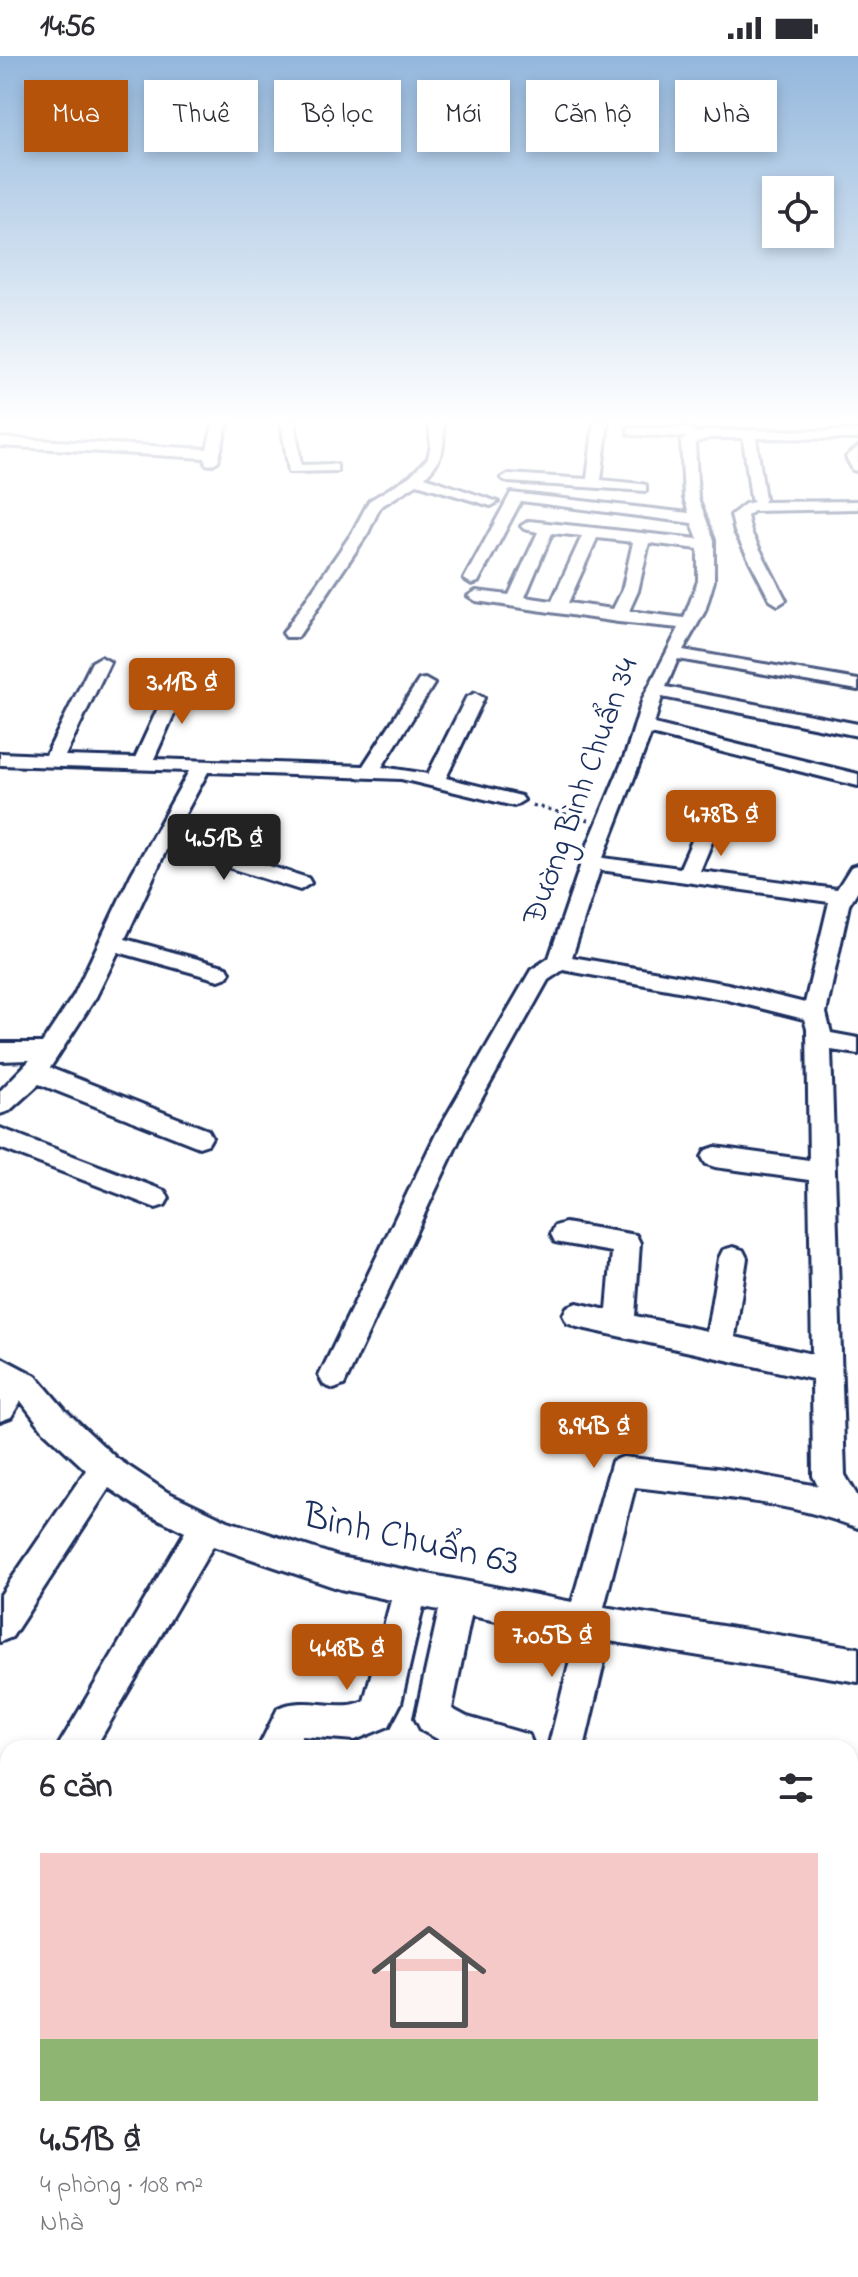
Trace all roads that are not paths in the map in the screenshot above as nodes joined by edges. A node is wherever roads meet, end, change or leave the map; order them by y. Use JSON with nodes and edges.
{"nodes":[{"id":1,"x":364,"y":526,"type":"edge"},
{"id":2,"x":502,"y":526,"type":"edge"},
{"id":3,"x":529,"y":526,"type":"dead end"},
{"id":4,"x":702,"y":526,"type":"edge"},
{"id":5,"x":742,"y":526,"type":"edge"},
{"id":6,"x":547,"y":528,"type":"junction"},
{"id":7,"x":591,"y":533,"type":"junction"},
{"id":8,"x":642,"y":538,"type":"junction"},
{"id":9,"x":706,"y":545,"type":"junction"},
{"id":10,"x":778,"y":600,"type":"dead end"},
{"id":11,"x":515,"y":601,"type":"junction"},
{"id":12,"x":557,"y":609,"type":"junction"},
{"id":13,"x":618,"y":617,"type":"junction"},
{"id":14,"x":690,"y":624,"type":"junction"},
{"id":15,"x":292,"y":633,"type":"dead end"},
{"id":16,"x":672,"y":653,"type":"junction"},
{"id":17,"x":101,"y":662,"type":"dead end"},
{"id":18,"x":184,"y":671,"type":"dead end"},
{"id":19,"x":425,"y":684,"type":"dead end"},
{"id":20,"x":858,"y":685,"type":"edge"},
{"id":21,"x":656,"y":690,"type":"junction"},
{"id":22,"x":475,"y":698,"type":"dead end"},
{"id":23,"x":644,"y":727,"type":"junction"},
{"id":24,"x":858,"y":730,"type":"edge"},
{"id":25,"x":0,"y":759,"type":"edge"},
{"id":26,"x":53,"y":760,"type":"junction"},
{"id":27,"x":142,"y":764,"type":"junction"},
{"id":28,"x":201,"y":767,"type":"junction"},
{"id":29,"x":368,"y":773,"type":"junction"},
{"id":30,"x":435,"y":780,"type":"junction"},
{"id":31,"x":858,"y":780,"type":"edge"},
{"id":32,"x":514,"y":800,"type":"road end"},
{"id":33,"x":711,"y":820,"type":"dead end"},
{"id":34,"x":161,"y":839,"type":"junction"},
{"id":35,"x":593,"y":863,"type":"junction"},
{"id":36,"x":858,"y":872,"type":"edge"},
{"id":37,"x":687,"y":877,"type":"junction"},
{"id":38,"x":300,"y":883,"type":"dead end"},
{"id":39,"x":843,"y":897,"type":"junction"},
{"id":40,"x":112,"y":943,"type":"junction"},
{"id":41,"x":559,"y":962,"type":"junction"},
{"id":42,"x":219,"y":972,"type":"dead end"},
{"id":43,"x":814,"y":1013,"type":"junction"},
{"id":44,"x":819,"y":1039,"type":"junction"},
{"id":45,"x":858,"y":1046,"type":"edge"},
{"id":46,"x":49,"y":1051,"type":"junction"},
{"id":47,"x":0,"y":1052,"type":"edge"},
{"id":48,"x":34,"y":1072,"type":"junction"},
{"id":49,"x":0,"y":1105,"type":"edge"},
{"id":50,"x":199,"y":1137,"type":"dead end"},
{"id":51,"x":0,"y":1138,"type":"edge"},
{"id":52,"x":715,"y":1157,"type":"dead end"},
{"id":53,"x":821,"y":1172,"type":"junction"},
{"id":54,"x":156,"y":1198,"type":"dead end"},
{"id":55,"x":565,"y":1234,"type":"dead end"},
{"id":56,"x":733,"y":1258,"type":"dead end"},
{"id":57,"x":577,"y":1315,"type":"dead end"},
{"id":58,"x":620,"y":1325,"type":"junction"},
{"id":59,"x":719,"y":1347,"type":"junction"},
{"id":60,"x":827,"y":1370,"type":"junction"},
{"id":61,"x":9,"y":1375,"type":"edge"},
{"id":62,"x":334,"y":1376,"type":"dead end"},
{"id":63,"x":0,"y":1408,"type":"edge"},
{"id":64,"x":105,"y":1468,"type":"junction"},
{"id":65,"x":850,"y":1509,"type":"edge"},
{"id":66,"x":207,"y":1526,"type":"junction"},
{"id":67,"x":411,"y":1588,"type":"junction"},
{"id":68,"x":458,"y":1598,"type":"junction"},
{"id":69,"x":590,"y":1622,"type":"junction"},
{"id":70,"x":0,"y":1625,"type":"edge"},
{"id":71,"x":858,"y":1665,"type":"edge"},
{"id":72,"x":80,"y":1740,"type":"edge"},
{"id":73,"x":280,"y":1740,"type":"edge"},
{"id":74,"x":487,"y":1740,"type":"edge"},
{"id":75,"x":568,"y":1740,"type":"edge"}],
"edges":[{"from":1,"to":15,"type":"street"},
{"from":2,"to":11,"type":"street"},
{"from":3,"to":6,"type":"street"},
{"from":4,"to":9,"type":"street","name":"Đường Bình Chuẩn 34"},
{"from":5,"to":10,"type":"street"},
{"from":6,"to":7,"type":"street"},
{"from":6,"to":11,"type":"street"},
{"from":7,"to":8,"type":"street"},
{"from":7,"to":12,"type":"street"},
{"from":8,"to":9,"type":"street"},
{"from":8,"to":13,"type":"street"},
{"from":9,"to":14,"type":"street","name":"Đường Bình Chuẩn 34"},
{"from":11,"to":12,"type":"street"},
{"from":12,"to":13,"type":"street"},
{"from":13,"to":14,"type":"street"},
{"from":14,"to":16,"type":"street","name":"Đường Bình Chuẩn 34"},
{"from":16,"to":20,"type":"street"},
{"from":16,"to":21,"type":"street","name":"Đường Bình Chuẩn 34"},
{"from":17,"to":26,"type":"street"},
{"from":18,"to":27,"type":"street"},
{"from":19,"to":29,"type":"street"},
{"from":21,"to":23,"type":"street","name":"Đường Bình Chuẩn 34"},
{"from":21,"to":24,"type":"street"},
{"from":22,"to":30,"type":"street"},
{"from":23,"to":31,"type":"street"},
{"from":23,"to":35,"type":"street","name":"Đường Bình Chuẩn 34"},
{"from":25,"to":26,"type":"street"},
{"from":26,"to":27,"type":"street"},
{"from":27,"to":28,"type":"street"},
{"from":28,"to":29,"type":"street"},
{"from":28,"to":34,"type":"street"},
{"from":29,"to":30,"type":"street"},
{"from":30,"to":32,"type":"street"},
{"from":33,"to":37,"type":"street"},
{"from":34,"to":38,"type":"street"},
{"from":34,"to":40,"type":"street"},
{"from":35,"to":37,"type":"street"},
{"from":35,"to":41,"type":"street","name":"Đường Bình Chuẩn 34"},
{"from":36,"to":39,"type":"street"},
{"from":37,"to":39,"type":"street"},
{"from":39,"to":43,"type":"street"},
{"from":40,"to":42,"type":"street"},
{"from":40,"to":46,"type":"street"},
{"from":41,"to":43,"type":"street","name":"Đường Bình Chuẩn 34"},
{"from":41,"to":62,"type":"street"},
{"from":43,"to":44,"type":"street"},
{"from":44,"to":45,"type":"street"},
{"from":44,"to":53,"type":"street"},
{"from":46,"to":47,"type":"street"},
{"from":46,"to":48,"type":"street"},
{"from":48,"to":49,"type":"street"},
{"from":48,"to":50,"type":"street"},
{"from":51,"to":54,"type":"street"},
{"from":52,"to":53,"type":"street"},
{"from":53,"to":60,"type":"street"},
{"from":55,"to":58,"type":"street"},
{"from":56,"to":59,"type":"street"},
{"from":57,"to":58,"type":"street"},
{"from":58,"to":59,"type":"street"},
{"from":59,"to":60,"type":"street"},
{"from":60,"to":65,"type":"street"},
{"from":61,"to":63,"type":"street"},
{"from":61,"to":64,"type":"street","name":"Bình Chuẩn 63"},
{"from":64,"to":66,"type":"street","name":"Bình Chuẩn 63"},
{"from":64,"to":70,"type":"street"},
{"from":65,"to":69,"type":"street"},
{"from":66,"to":67,"type":"street","name":"Bình Chuẩn 63"},
{"from":66,"to":72,"type":"street"},
{"from":67,"to":68,"type":"street","name":"Bình Chuẩn 63"},
{"from":67,"to":73,"type":"street"},
{"from":68,"to":69,"type":"street","name":"Bình Chuẩn 63"},
{"from":68,"to":74,"type":"street"},
{"from":69,"to":71,"type":"street","name":"Bình Chuẩn 63"},
{"from":69,"to":75,"type":"street"}]}
